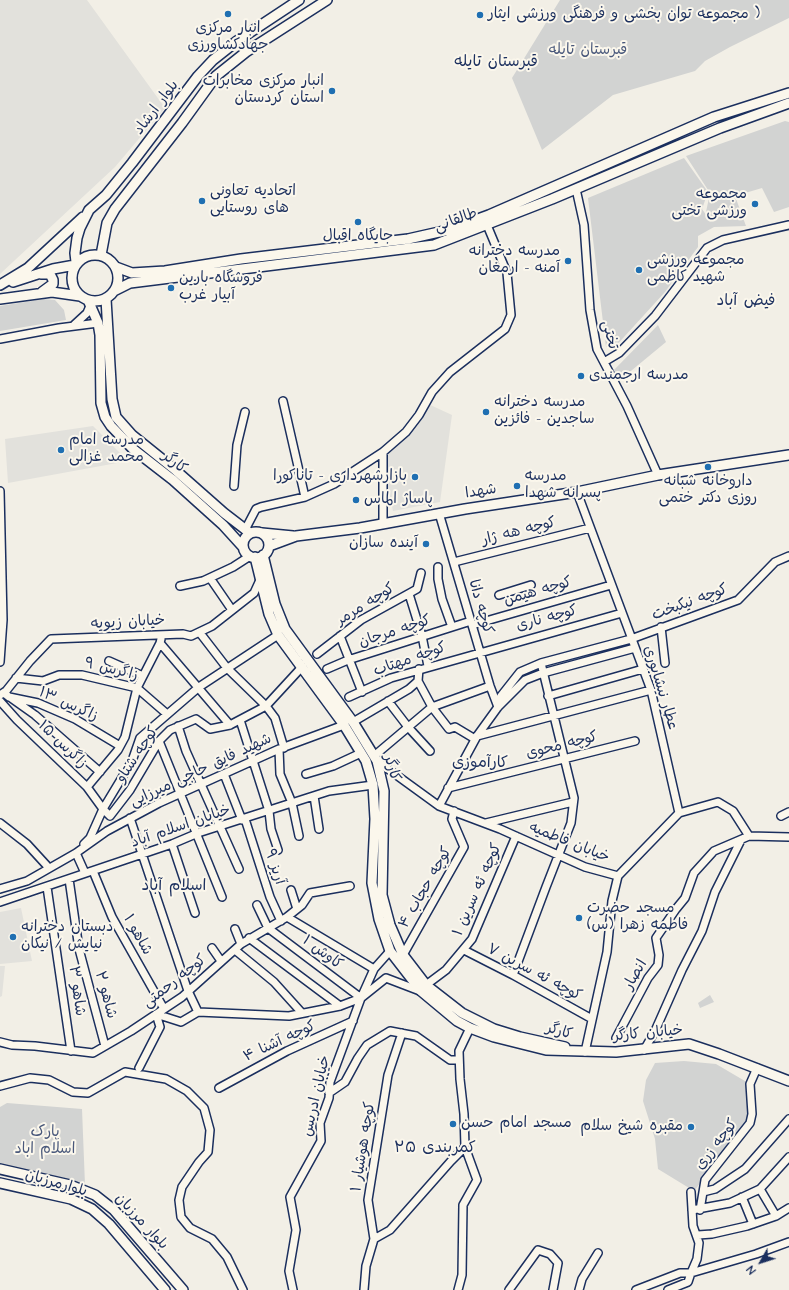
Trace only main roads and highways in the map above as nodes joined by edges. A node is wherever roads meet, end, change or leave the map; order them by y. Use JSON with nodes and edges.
{"nodes":[{"id":1,"x":298,"y":0,"type":"edge"},
{"id":2,"x":327,"y":0,"type":"edge"},
{"id":3,"x":789,"y":93,"type":"edge"},
{"id":4,"x":789,"y":103,"type":"edge"},
{"id":5,"x":571,"y":180,"type":"junction"},
{"id":6,"x":576,"y":189,"type":"junction"},
{"id":7,"x":109,"y":191,"type":"junction"},
{"id":8,"x":122,"y":200,"type":"junction"},
{"id":9,"x":89,"y":210,"type":"junction"},
{"id":10,"x":101,"y":255,"type":"junction"},
{"id":11,"x":76,"y":264,"type":"junction"},
{"id":12,"x":116,"y":267,"type":"junction"},
{"id":13,"x":218,"y":267,"type":"junction"},
{"id":14,"x":40,"y":274,"type":"junction"},
{"id":15,"x":0,"y":285,"type":"edge"},
{"id":16,"x":114,"y":291,"type":"junction"},
{"id":17,"x":41,"y":293,"type":"junction"},
{"id":18,"x":0,"y":299,"type":"edge"},
{"id":19,"x":106,"y":299,"type":"junction"},
{"id":20,"x":86,"y":301,"type":"junction"},
{"id":21,"x":789,"y":455,"type":"edge"},
{"id":22,"x":248,"y":531,"type":"junction"},
{"id":23,"x":262,"y":533,"type":"junction"},
{"id":24,"x":296,"y":536,"type":"junction"},
{"id":25,"x":269,"y":546,"type":"junction"},
{"id":26,"x":243,"y":547,"type":"junction"},
{"id":27,"x":256,"y":556,"type":"junction"},
{"id":28,"x":353,"y":722,"type":"junction"},
{"id":29,"x":344,"y":725,"type":"junction"},
{"id":30,"x":423,"y":988,"type":"junction"},
{"id":31,"x":580,"y":1051,"type":"junction"},
{"id":32,"x":789,"y":1081,"type":"edge"},
{"id":33,"x":0,"y":1169,"type":"edge"},
{"id":34,"x":0,"y":1183,"type":"edge"},
{"id":35,"x":165,"y":1290,"type":"edge"},
{"id":36,"x":183,"y":1290,"type":"edge"}],
"edges":[{"from":1,"to":7,"type":"main road","name":"بلوار ارشاد"},
{"from":2,"to":8,"type":"main road","name":"بلوار ارشاد"},
{"from":3,"to":5,"type":"main road","name":"طالقانی"},
{"from":4,"to":6,"type":"main road","name":"طالقانی"},
{"from":5,"to":6,"type":"main road"},
{"from":5,"to":13,"type":"main road","name":"طالقانی"},
{"from":6,"to":13,"type":"main road","name":"طالقانی"},
{"from":7,"to":8,"type":"main road"},
{"from":7,"to":9,"type":"main road","name":"بلوار ارشاد"},
{"from":8,"to":10,"type":"main road","name":"بلوار ارشاد"},
{"from":9,"to":11,"type":"main road","name":"بلوار ارشاد"},
{"from":9,"to":15,"type":"main road"},
{"from":10,"to":11,"type":"main road"},
{"from":10,"to":12,"type":"main road"},
{"from":11,"to":14,"type":"main road"},
{"from":11,"to":20,"type":"main road"},
{"from":12,"to":13,"type":"main road","name":"طالقانی"},
{"from":12,"to":16,"type":"main road"},
{"from":13,"to":16,"type":"main road","name":"طالقانی"},
{"from":14,"to":15,"type":"main road"},
{"from":14,"to":17,"type":"main road"},
{"from":16,"to":19,"type":"main road"},
{"from":17,"to":18,"type":"main road"},
{"from":17,"to":20,"type":"main road"},
{"from":19,"to":20,"type":"main road"},
{"from":19,"to":22,"type":"main road","name":"کارگر"},
{"from":20,"to":26,"type":"main road","name":"کارگر"},
{"from":21,"to":24,"type":"main road","name":"شهدا"},
{"from":22,"to":23,"type":"main road"},
{"from":22,"to":26,"type":"main road"},
{"from":23,"to":24,"type":"main road"},
{"from":23,"to":25,"type":"main road"},
{"from":24,"to":25,"type":"main road"},
{"from":25,"to":27,"type":"main road"},
{"from":26,"to":27,"type":"main road"},
{"from":27,"to":28,"type":"main road","name":"کارگر"},
{"from":27,"to":29,"type":"main road","name":"کارگر"},
{"from":28,"to":29,"type":"main road"},
{"from":28,"to":30,"type":"main road","name":"کارگر"},
{"from":29,"to":30,"type":"main road","name":"کارگر"},
{"from":30,"to":31,"type":"main road","name":"کارگر"},
{"from":30,"to":31,"type":"main road","name":"کارگر"},
{"from":31,"to":32,"type":"main road","name":"خیابان کارگر"},
{"from":33,"to":36,"type":"main road","name":"بلوار مرزبان"},
{"from":34,"to":35,"type":"main road","name":"بلوارمرزبان"}]}
